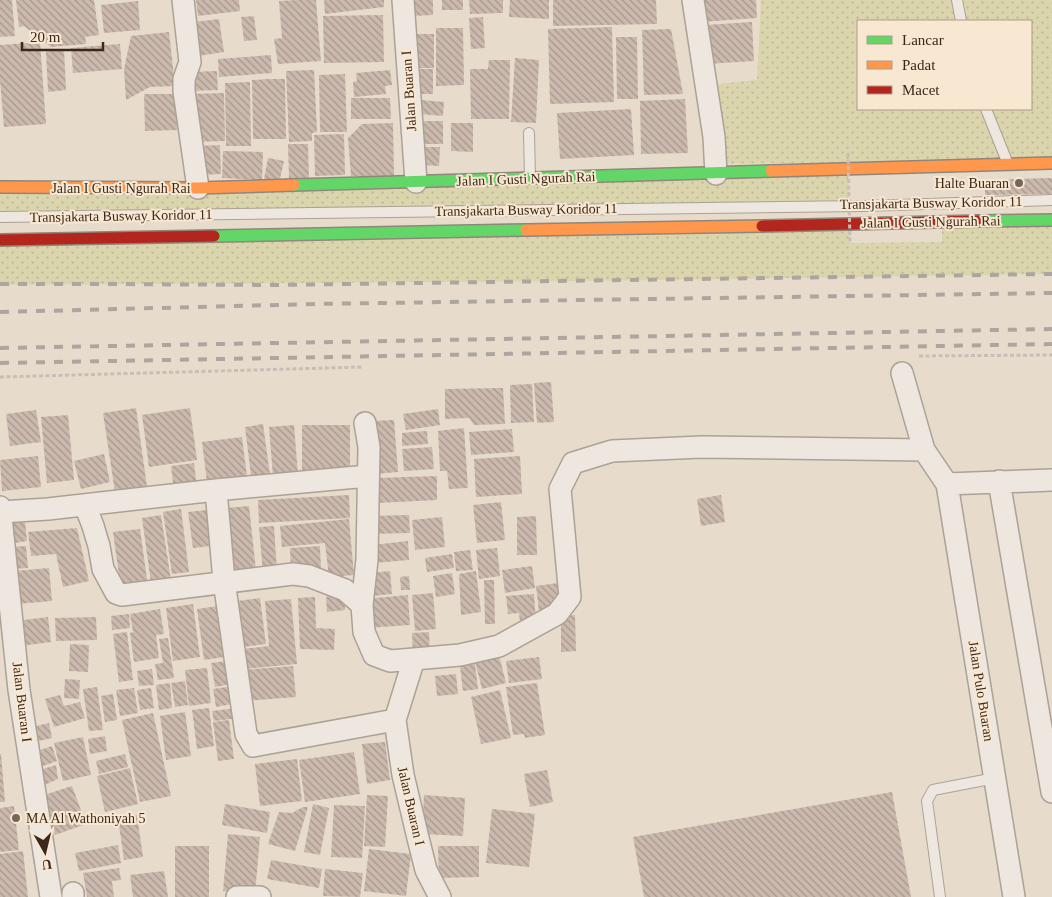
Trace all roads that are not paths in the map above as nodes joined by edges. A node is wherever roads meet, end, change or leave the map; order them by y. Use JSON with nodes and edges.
{"nodes":[{"id":1,"x":183,"y":0,"type":"edge"},
{"id":2,"x":403,"y":0,"type":"edge"},
{"id":3,"x":693,"y":0,"type":"edge"},
{"id":4,"x":957,"y":0,"type":"edge"},
{"id":5,"x":961,"y":20,"type":"edge"},
{"id":6,"x":986,"y":110,"type":"edge"},
{"id":7,"x":529,"y":133,"type":"dead end"},
{"id":8,"x":1052,"y":163,"type":"edge"},
{"id":9,"x":1008,"y":164,"type":"junction"},
{"id":10,"x":716,"y":174,"type":"junction"},
{"id":11,"x":530,"y":179,"type":"junction"},
{"id":12,"x":416,"y":182,"type":"junction"},
{"id":13,"x":0,"y":187,"type":"edge"},
{"id":14,"x":198,"y":188,"type":"junction"},
{"id":15,"x":1052,"y":200,"type":"edge"},
{"id":16,"x":0,"y":218,"type":"edge"},
{"id":17,"x":1052,"y":220,"type":"edge"},
{"id":18,"x":0,"y":240,"type":"edge"},
{"id":19,"x":902,"y":374,"type":"dead end"},
{"id":20,"x":365,"y":423,"type":"dead end"},
{"id":21,"x":924,"y":450,"type":"junction"},
{"id":22,"x":368,"y":476,"type":"junction"},
{"id":23,"x":1052,"y":480,"type":"edge"},
{"id":24,"x":998,"y":481,"type":"junction"},
{"id":25,"x":947,"y":484,"type":"junction"},
{"id":26,"x":216,"y":490,"type":"junction"},
{"id":27,"x":84,"y":505,"type":"junction"},
{"id":28,"x":0,"y":507,"type":"edge"},
{"id":29,"x":0,"y":512,"type":"edge"},
{"id":30,"x":224,"y":581,"type":"junction"},
{"id":31,"x":362,"y":605,"type":"junction"},
{"id":32,"x":414,"y":659,"type":"junction"},
{"id":33,"x":395,"y":720,"type":"junction"},
{"id":34,"x":995,"y":778,"type":"junction"},
{"id":35,"x":1052,"y":792,"type":"edge"},
{"id":36,"x":51,"y":897,"type":"edge"},
{"id":37,"x":237,"y":897,"type":"edge"},
{"id":38,"x":260,"y":897,"type":"edge"},
{"id":39,"x":440,"y":897,"type":"edge"},
{"id":40,"x":940,"y":897,"type":"edge"},
{"id":41,"x":1014,"y":897,"type":"edge"}],
"edges":[{"from":1,"to":14,"type":"street"},
{"from":2,"to":12,"type":"street","name":"Jalan Buaran I"},
{"from":3,"to":10,"type":"street"},
{"from":4,"to":5,"type":"lane"},
{"from":6,"to":9,"type":"lane"},
{"from":7,"to":11,"type":"lane"},
{"from":8,"to":9,"type":"main road","name":"Jalan I Gusti Ngurah Rai"},
{"from":9,"to":10,"type":"main road","name":"Jalan I Gusti Ngurah Rai"},
{"from":10,"to":11,"type":"main road","name":"Jalan I Gusti Ngurah Rai"},
{"from":11,"to":12,"type":"main road","name":"Jalan I Gusti Ngurah Rai"},
{"from":12,"to":14,"type":"main road","name":"Jalan I Gusti Ngurah Rai"},
{"from":13,"to":14,"type":"main road","name":"Jalan I Gusti Ngurah Rai"},
{"from":15,"to":16,"type":"lane","name":"Transjakarta Busway Koridor 11"},
{"from":17,"to":18,"type":"main road","name":"Jalan I Gusti Ngurah Rai"},
{"from":19,"to":21,"type":"street"},
{"from":20,"to":22,"type":"street"},
{"from":21,"to":25,"type":"street"},
{"from":21,"to":32,"type":"street"},
{"from":22,"to":26,"type":"street"},
{"from":22,"to":31,"type":"street"},
{"from":23,"to":24,"type":"street"},
{"from":24,"to":25,"type":"street"},
{"from":24,"to":35,"type":"street"},
{"from":25,"to":34,"type":"street","name":"Jalan Pulo Buaran"},
{"from":26,"to":27,"type":"street"},
{"from":26,"to":30,"type":"street"},
{"from":27,"to":29,"type":"street"},
{"from":27,"to":30,"type":"street"},
{"from":28,"to":29,"type":"street","name":"Jalan Buaran I"},
{"from":29,"to":36,"type":"street","name":"Jalan Buaran I"},
{"from":30,"to":31,"type":"street"},
{"from":30,"to":33,"type":"street"},
{"from":31,"to":32,"type":"street"},
{"from":32,"to":33,"type":"street","name":"Jalan Buaran I"},
{"from":33,"to":39,"type":"street","name":"Jalan Buaran I"},
{"from":34,"to":40,"type":"lane"},
{"from":34,"to":41,"type":"street","name":"Jalan Pulo Buaran"},
{"from":37,"to":38,"type":"street"}]}
